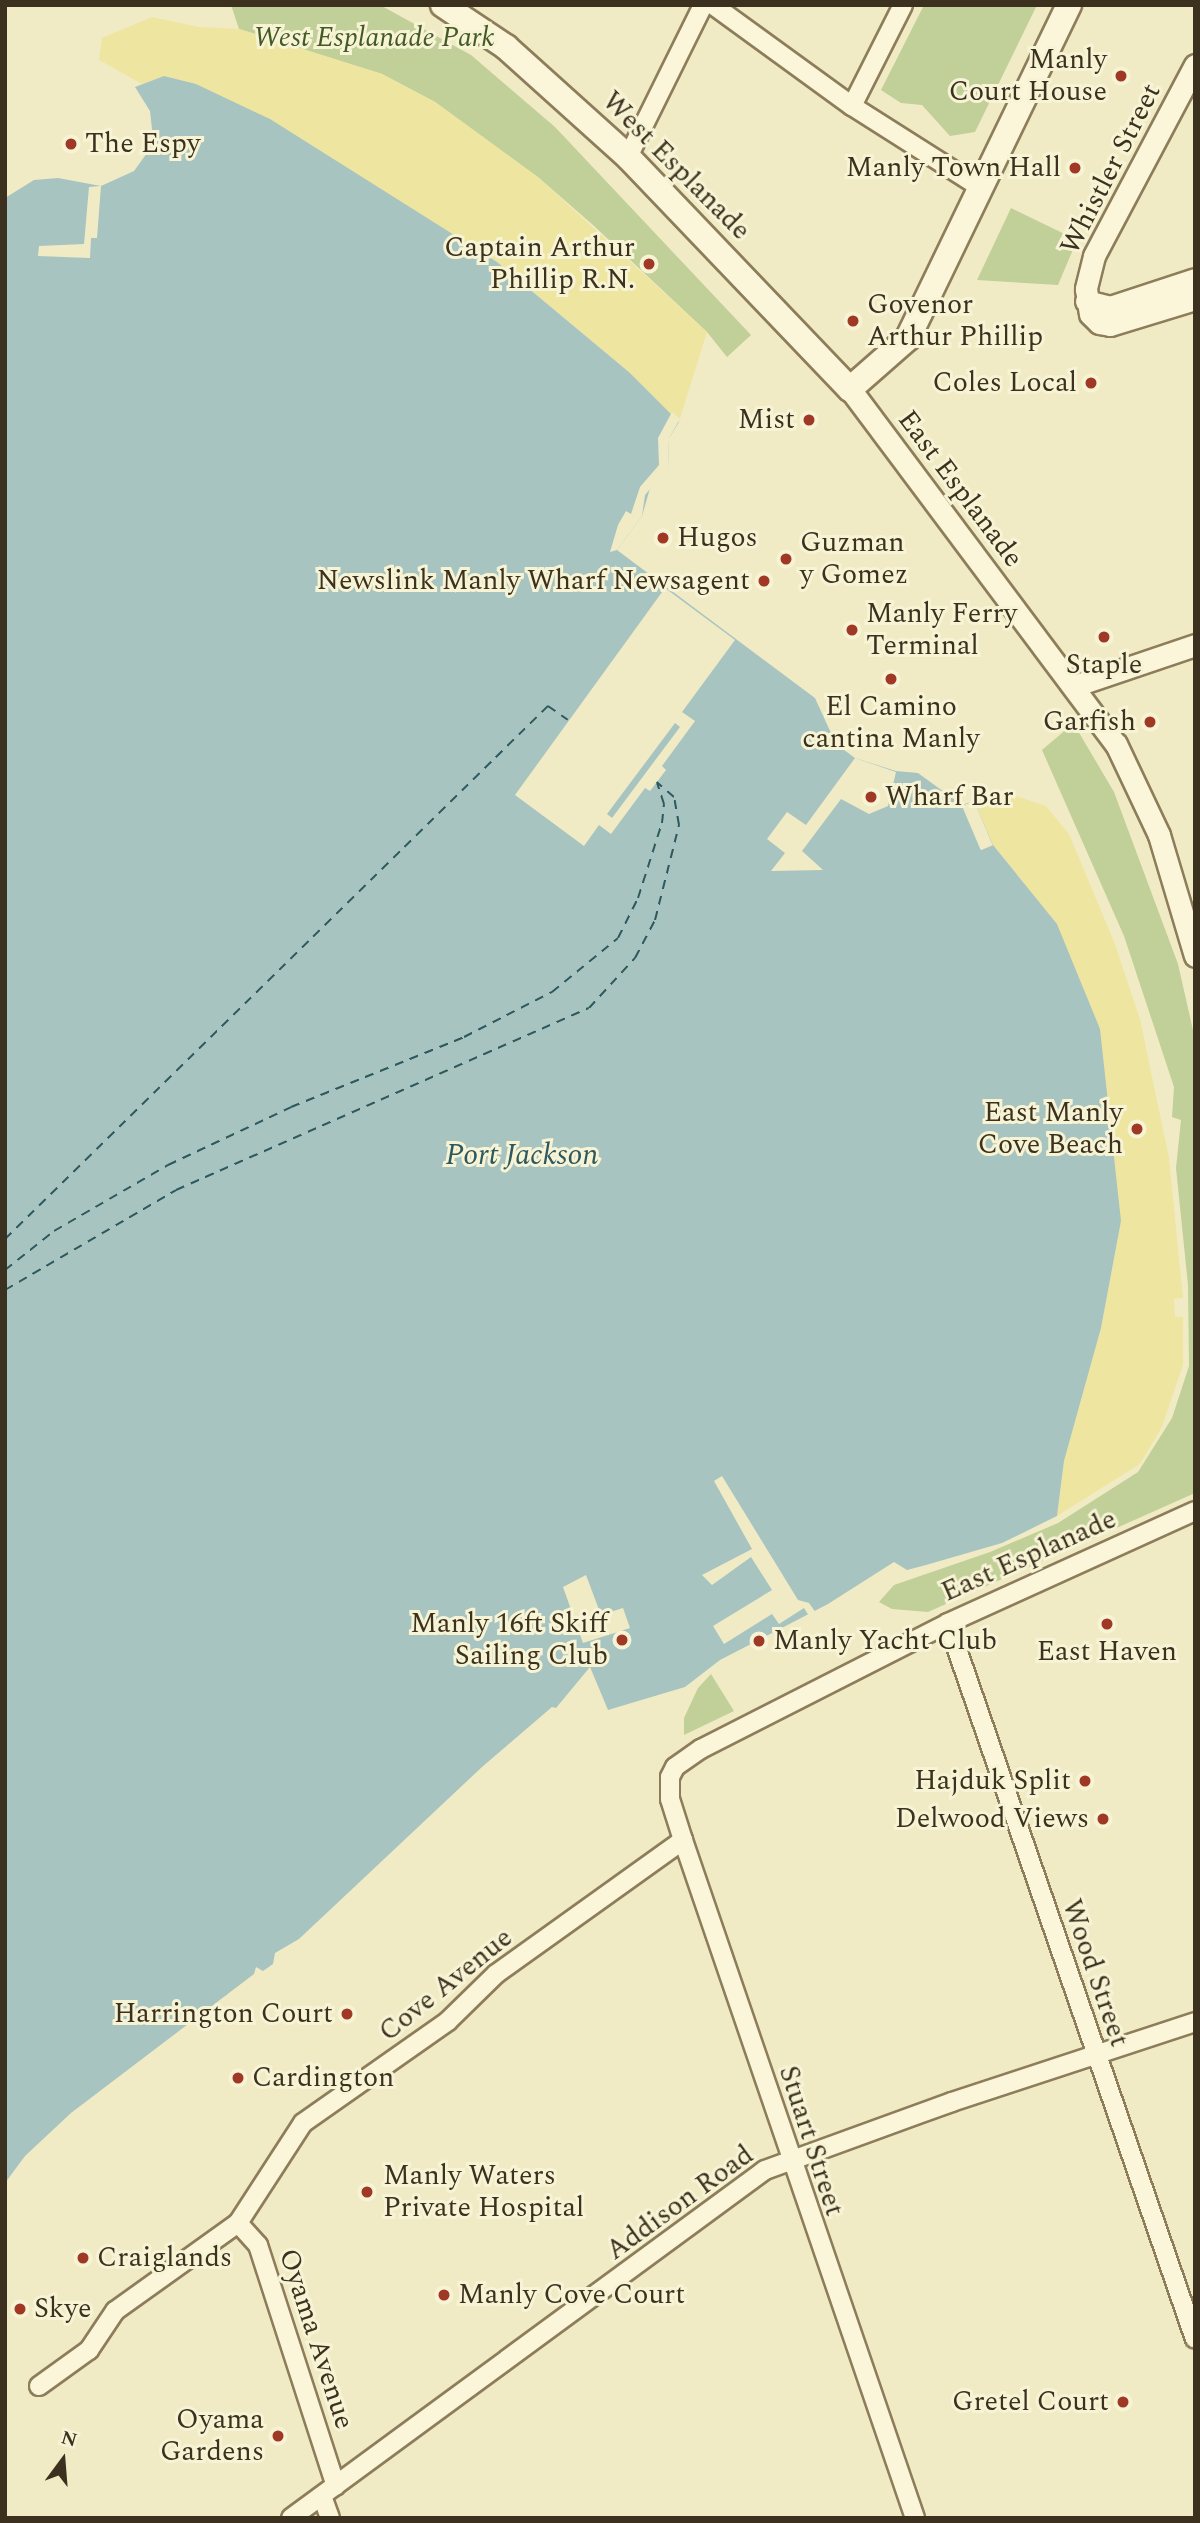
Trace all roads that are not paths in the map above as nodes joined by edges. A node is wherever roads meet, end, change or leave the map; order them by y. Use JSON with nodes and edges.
{"nodes":[{"id":1,"x":443,"y":5,"type":"edge"},
{"id":2,"x":703,"y":5,"type":"edge"},
{"id":3,"x":713,"y":5,"type":"edge"},
{"id":4,"x":903,"y":5,"type":"edge"},
{"id":5,"x":1069,"y":5,"type":"edge"},
{"id":6,"x":1195,"y":65,"type":"edge"},
{"id":7,"x":852,"y":106,"type":"junction"},
{"id":8,"x":628,"y":158,"type":"junction"},
{"id":9,"x":981,"y":188,"type":"junction"},
{"id":10,"x":1195,"y":279,"type":"edge"},
{"id":11,"x":1195,"y":299,"type":"edge"},
{"id":12,"x":1086,"y":301,"type":"junction"},
{"id":13,"x":850,"y":389,"type":"junction"},
{"id":14,"x":1195,"y":645,"type":"edge"},
{"id":15,"x":1074,"y":686,"type":"junction"},
{"id":16,"x":1195,"y":956,"type":"edge"},
{"id":17,"x":1195,"y":1511,"type":"edge"},
{"id":18,"x":948,"y":1623,"type":"junction"},
{"id":19,"x":670,"y":1777,"type":"joint"},
{"id":20,"x":683,"y":1840,"type":"junction"},
{"id":21,"x":1195,"y":2022,"type":"edge"},
{"id":22,"x":1096,"y":2056,"type":"junction"},
{"id":23,"x":790,"y":2161,"type":"junction"},
{"id":24,"x":238,"y":2223,"type":"junction"},
{"id":25,"x":1195,"y":2339,"type":"edge"},
{"id":26,"x":39,"y":2386,"type":"dead end"},
{"id":27,"x":329,"y":2491,"type":"junction"},
{"id":28,"x":298,"y":2515,"type":"edge"},
{"id":29,"x":911,"y":2516,"type":"edge"},
{"id":30,"x":330,"y":2518,"type":"edge"}],
"edges":[{"from":1,"to":8,"type":"main road","name":"West Esplanade"},
{"from":2,"to":8,"type":"street"},
{"from":3,"to":7,"type":"street"},
{"from":4,"to":7,"type":"street"},
{"from":5,"to":9,"type":"main road"},
{"from":6,"to":12,"type":"street","name":"Whistler Street"},
{"from":7,"to":9,"type":"street"},
{"from":8,"to":13,"type":"main road","name":"West Esplanade"},
{"from":9,"to":13,"type":"main road"},
{"from":10,"to":12,"type":"street"},
{"from":11,"to":12,"type":"street"},
{"from":13,"to":15,"type":"street","name":"East Esplanade"},
{"from":14,"to":15,"type":"street"},
{"from":15,"to":16,"type":"street","name":"East Esplanade"},
{"from":17,"to":18,"type":"street","name":"East Esplanade"},
{"from":18,"to":19,"type":"street","name":"East Esplanade"},
{"from":18,"to":22,"type":"street","name":"Wood Street"},
{"from":19,"to":20,"type":"street","name":"Stuart Street"},
{"from":20,"to":23,"type":"street","name":"Stuart Street"},
{"from":20,"to":24,"type":"street","name":"Cove Avenue"},
{"from":21,"to":22,"type":"street","name":"Addison Road"},
{"from":22,"to":23,"type":"street","name":"Addison Road"},
{"from":22,"to":25,"type":"street","name":"Wood Street"},
{"from":23,"to":27,"type":"street","name":"Addison Road"},
{"from":23,"to":29,"type":"street","name":"Stuart Street"},
{"from":24,"to":26,"type":"street"},
{"from":24,"to":27,"type":"street","name":"Oyama Avenue"},
{"from":27,"to":28,"type":"street","name":"Addison Road"},
{"from":27,"to":30,"type":"street","name":"Oyama Avenue"}]}
